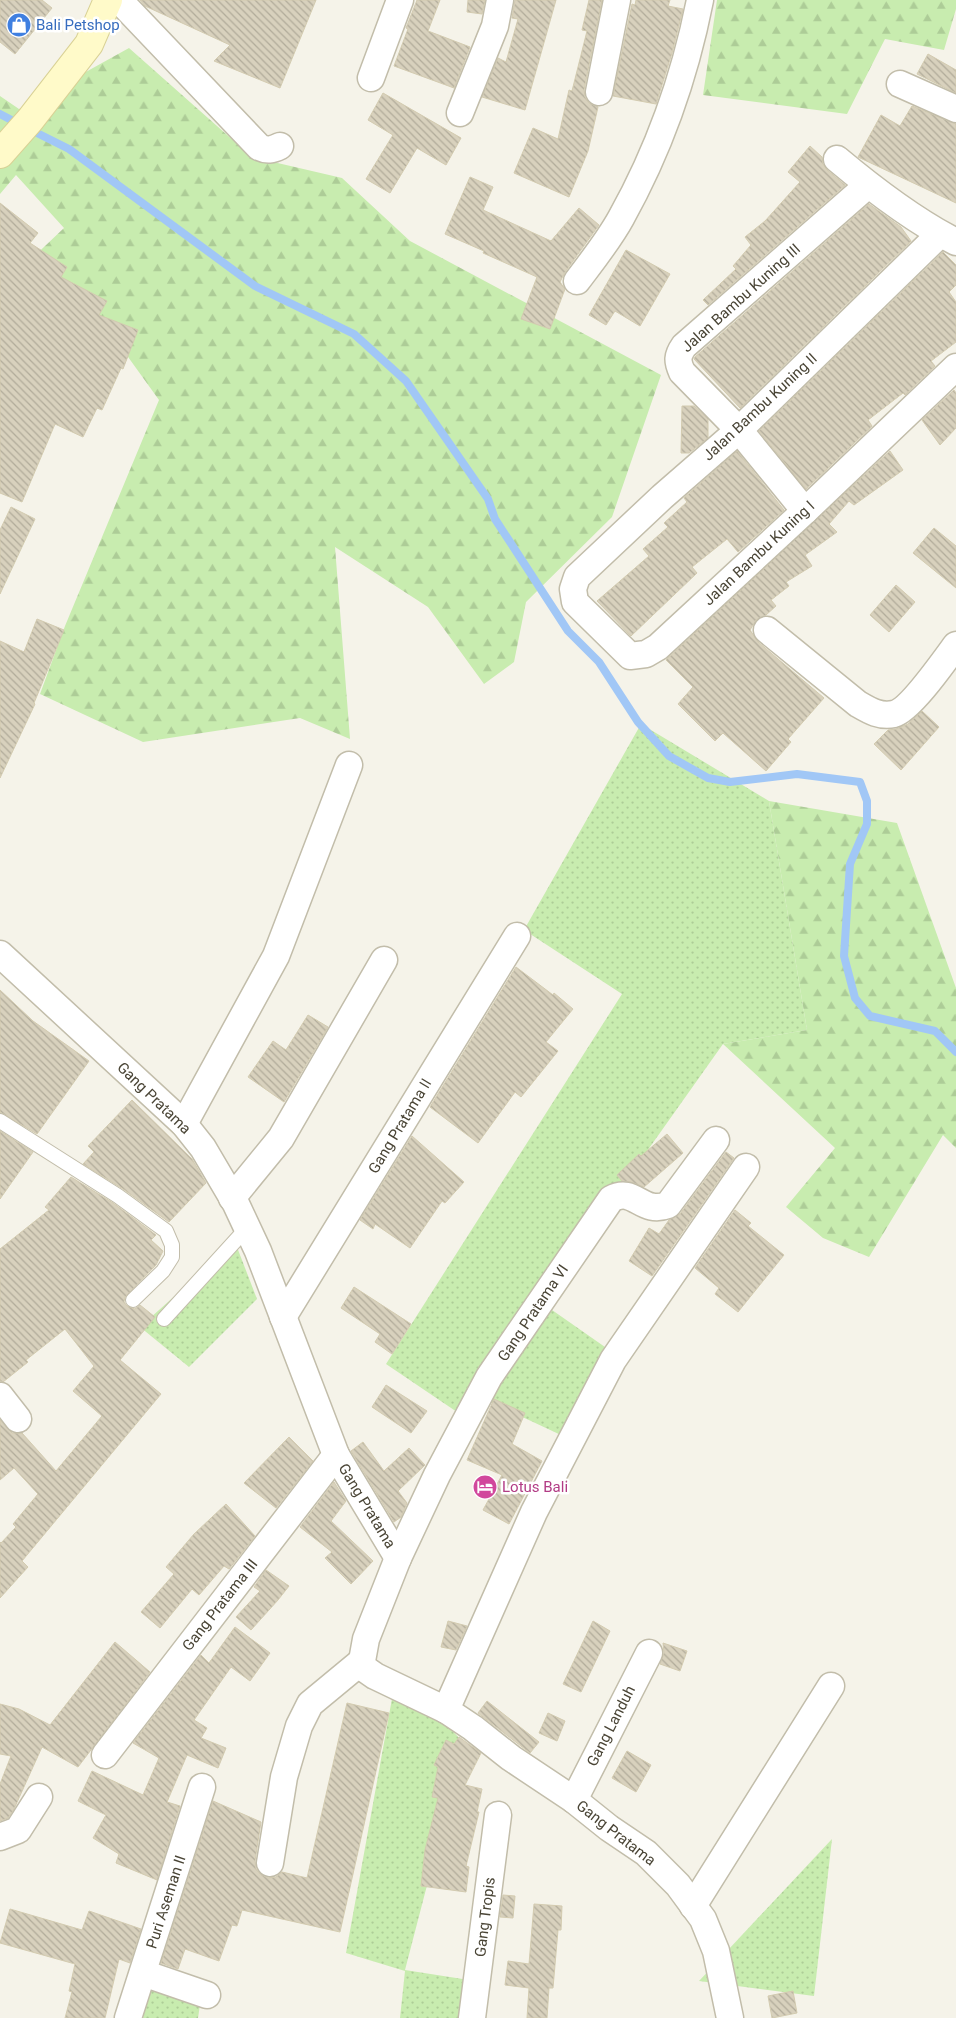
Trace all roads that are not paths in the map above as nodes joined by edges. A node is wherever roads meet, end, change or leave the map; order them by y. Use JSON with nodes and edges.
{"nodes":[{"id":1,"x":108,"y":0,"type":"edge"},
{"id":2,"x":119,"y":0,"type":"edge"},
{"id":3,"x":400,"y":0,"type":"edge"},
{"id":4,"x":500,"y":0,"type":"edge"},
{"id":5,"x":617,"y":0,"type":"edge"},
{"id":6,"x":700,"y":0,"type":"edge"},
{"id":7,"x":371,"y":78,"type":"dead end"},
{"id":8,"x":900,"y":84,"type":"dead end"},
{"id":9,"x":599,"y":92,"type":"dead end"},
{"id":10,"x":956,"y":109,"type":"edge"},
{"id":11,"x":460,"y":113,"type":"dead end"},
{"id":12,"x":280,"y":146,"type":"dead end"},
{"id":13,"x":0,"y":154,"type":"edge"},
{"id":14,"x":837,"y":159,"type":"dead end"},
{"id":15,"x":868,"y":185,"type":"junction"},
{"id":16,"x":948,"y":238,"type":"edge"},
{"id":17,"x":577,"y":281,"type":"dead end"},
{"id":18,"x":956,"y":367,"type":"edge"},
{"id":19,"x":738,"y":430,"type":"junction"},
{"id":20,"x":805,"y":511,"type":"junction"},
{"id":21,"x":577,"y":577,"type":"joint"},
{"id":22,"x":767,"y":630,"type":"dead end"},
{"id":23,"x":956,"y":645,"type":"edge"},
{"id":24,"x":349,"y":765,"type":"dead end"},
{"id":25,"x":517,"y":936,"type":"dead end"},
{"id":26,"x":0,"y":954,"type":"edge"},
{"id":27,"x":384,"y":960,"type":"dead end"},
{"id":28,"x":0,"y":1121,"type":"edge"},
{"id":29,"x":184,"y":1124,"type":"junction"},
{"id":30,"x":716,"y":1140,"type":"dead end"},
{"id":31,"x":746,"y":1167,"type":"dead end"},
{"id":32,"x":232,"y":1198,"type":"junction"},
{"id":33,"x":247,"y":1228,"type":"junction"},
{"id":34,"x":133,"y":1300,"type":"dead end"},
{"id":35,"x":283,"y":1317,"type":"junction"},
{"id":36,"x":164,"y":1319,"type":"dead end"},
{"id":37,"x":0,"y":1396,"type":"edge"},
{"id":38,"x":18,"y":1419,"type":"dead end"},
{"id":39,"x":336,"y":1455,"type":"junction"},
{"id":40,"x":398,"y":1558,"type":"junction"},
{"id":41,"x":648,"y":1653,"type":"dead end"},
{"id":42,"x":362,"y":1661,"type":"junction"},
{"id":43,"x":831,"y":1686,"type":"dead end"},
{"id":44,"x":446,"y":1710,"type":"junction"},
{"id":45,"x":105,"y":1755,"type":"dead end"},
{"id":46,"x":202,"y":1787,"type":"dead end"},
{"id":47,"x":39,"y":1797,"type":"dead end"},
{"id":48,"x":574,"y":1800,"type":"junction"},
{"id":49,"x":498,"y":1816,"type":"dead end"},
{"id":50,"x":0,"y":1837,"type":"edge"},
{"id":51,"x":270,"y":1863,"type":"dead end"},
{"id":52,"x":692,"y":1906,"type":"junction"},
{"id":53,"x":143,"y":1973,"type":"junction"},
{"id":54,"x":208,"y":1995,"type":"dead end"},
{"id":55,"x":128,"y":2018,"type":"edge"},
{"id":56,"x":472,"y":2018,"type":"edge"},
{"id":57,"x":730,"y":2018,"type":"edge"}],
"edges":[{"from":1,"to":13,"type":"main road"},
{"from":2,"to":12,"type":"street"},
{"from":3,"to":7,"type":"street"},
{"from":4,"to":11,"type":"street"},
{"from":5,"to":9,"type":"street"},
{"from":6,"to":17,"type":"street"},
{"from":8,"to":10,"type":"street"},
{"from":14,"to":15,"type":"street"},
{"from":15,"to":16,"type":"street"},
{"from":15,"to":19,"type":"street","name":"Jalan Bambu Kuning III"},
{"from":16,"to":19,"type":"street","name":"Jalan Bambu Kuning II"},
{"from":18,"to":20,"type":"street","name":"Jalan Bambu Kuning I"},
{"from":19,"to":20,"type":"street","name":"Jalan Bambu Kuning III"},
{"from":19,"to":21,"type":"street","name":"Jalan Bambu Kuning II"},
{"from":20,"to":21,"type":"street","name":"Jalan Bambu Kuning I"},
{"from":22,"to":23,"type":"street"},
{"from":24,"to":29,"type":"street"},
{"from":25,"to":35,"type":"street","name":"Gang Pratama II"},
{"from":26,"to":29,"type":"street","name":"Gang Pratama"},
{"from":27,"to":32,"type":"street"},
{"from":28,"to":34,"type":"lane"},
{"from":29,"to":32,"type":"street","name":"Gang Pratama"},
{"from":30,"to":40,"type":"street","name":"Gang Pratama VI"},
{"from":31,"to":44,"type":"street"},
{"from":32,"to":33,"type":"street","name":"Gang Pratama"},
{"from":33,"to":35,"type":"street","name":"Gang Pratama"},
{"from":33,"to":36,"type":"lane"},
{"from":35,"to":39,"type":"street","name":"Gang Pratama"},
{"from":37,"to":38,"type":"street"},
{"from":39,"to":40,"type":"street","name":"Gang Pratama"},
{"from":39,"to":45,"type":"street","name":"Gang Pratama III"},
{"from":40,"to":42,"type":"street","name":"Gang Pratama"},
{"from":41,"to":48,"type":"street","name":"Gang Landuh"},
{"from":42,"to":44,"type":"street","name":"Gang Pratama"},
{"from":42,"to":51,"type":"street"},
{"from":43,"to":52,"type":"street"},
{"from":44,"to":48,"type":"street","name":"Gang Pratama"},
{"from":46,"to":53,"type":"street","name":"Puri Aseman II"},
{"from":47,"to":50,"type":"street"},
{"from":48,"to":52,"type":"street","name":"Gang Pratama"},
{"from":49,"to":56,"type":"street","name":"Gang Tropis"},
{"from":52,"to":57,"type":"street","name":"Gang Pratama"},
{"from":53,"to":54,"type":"street"},
{"from":53,"to":55,"type":"street","name":"Puri Aseman II"}]}
